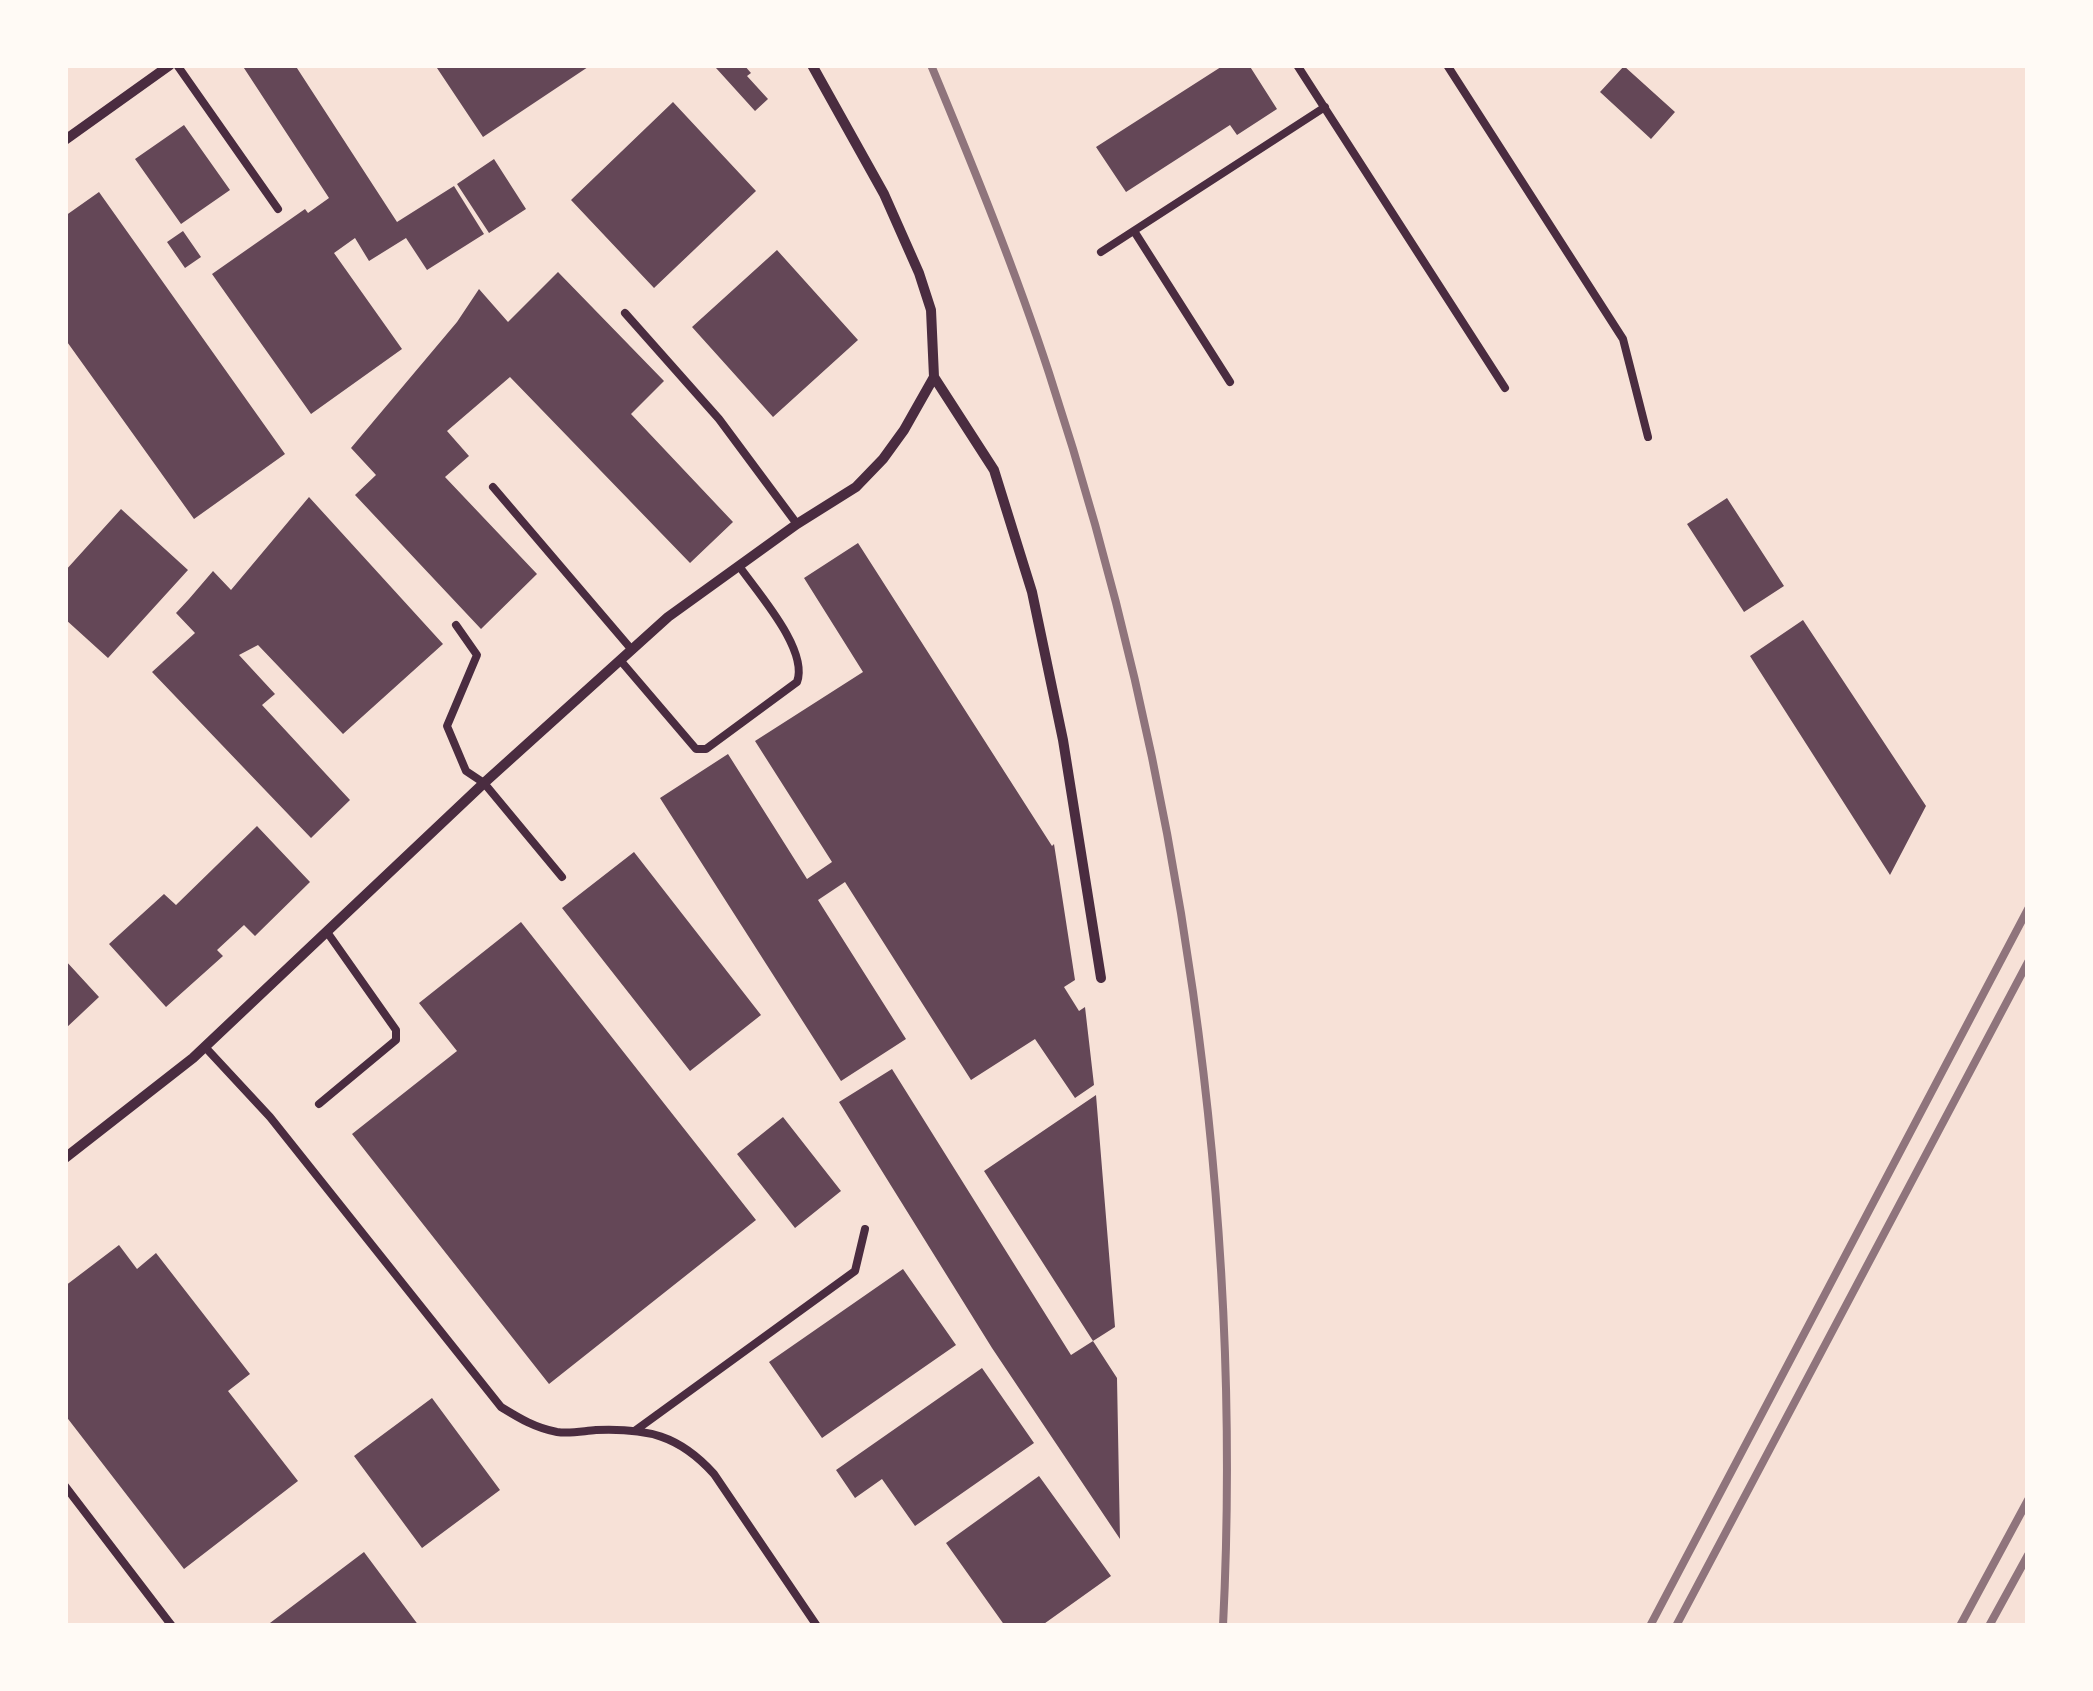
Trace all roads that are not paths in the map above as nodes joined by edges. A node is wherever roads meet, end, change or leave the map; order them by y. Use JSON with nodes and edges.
{"nodes":[{"id":1,"x":174,"y":65,"type":"edge"},
{"id":2,"x":812,"y":65,"type":"edge"},
{"id":3,"x":1297,"y":65,"type":"edge"},
{"id":4,"x":1447,"y":65,"type":"edge"},
{"id":5,"x":1325,"y":107,"type":"junction"},
{"id":6,"x":65,"y":140,"type":"edge"},
{"id":7,"x":278,"y":208,"type":"dead end"},
{"id":8,"x":1134,"y":231,"type":"junction"},
{"id":9,"x":1101,"y":252,"type":"dead end"},
{"id":10,"x":625,"y":313,"type":"dead end"},
{"id":11,"x":934,"y":376,"type":"junction"},
{"id":12,"x":1230,"y":382,"type":"dead end"},
{"id":13,"x":1505,"y":388,"type":"dead end"},
{"id":14,"x":1648,"y":437,"type":"dead end"},
{"id":15,"x":492,"y":488,"type":"dead end"},
{"id":16,"x":797,"y":524,"type":"junction"},
{"id":17,"x":739,"y":566,"type":"junction"},
{"id":18,"x":456,"y":626,"type":"dead end"},
{"id":19,"x":632,"y":650,"type":"junction"},
{"id":20,"x":620,"y":660,"type":"junction"},
{"id":21,"x":484,"y":783,"type":"junction"},
{"id":22,"x":562,"y":877,"type":"dead end"},
{"id":23,"x":327,"y":932,"type":"junction"},
{"id":24,"x":1101,"y":978,"type":"dead end"},
{"id":25,"x":205,"y":1046,"type":"junction"},
{"id":26,"x":319,"y":1104,"type":"dead end"},
{"id":27,"x":65,"y":1158,"type":"edge"},
{"id":28,"x":865,"y":1230,"type":"dead end"},
{"id":29,"x":636,"y":1430,"type":"junction"},
{"id":30,"x":65,"y":1486,"type":"edge"},
{"id":31,"x":172,"y":1626,"type":"edge"},
{"id":32,"x":817,"y":1626,"type":"edge"}],
"edges":[{"from":1,"to":6,"type":"street"},
{"from":1,"to":7,"type":"lane"},
{"from":2,"to":11,"type":"street"},
{"from":3,"to":5,"type":"lane"},
{"from":4,"to":14,"type":"lane"},
{"from":5,"to":8,"type":"lane"},
{"from":5,"to":13,"type":"lane"},
{"from":8,"to":9,"type":"lane"},
{"from":8,"to":12,"type":"lane"},
{"from":10,"to":16,"type":"lane"},
{"from":11,"to":16,"type":"street"},
{"from":11,"to":24,"type":"street"},
{"from":15,"to":19,"type":"lane"},
{"from":16,"to":17,"type":"street"},
{"from":17,"to":19,"type":"street"},
{"from":17,"to":20,"type":"lane"},
{"from":18,"to":21,"type":"lane"},
{"from":19,"to":20,"type":"street"},
{"from":20,"to":21,"type":"street"},
{"from":21,"to":22,"type":"lane"},
{"from":21,"to":23,"type":"street"},
{"from":23,"to":25,"type":"street"},
{"from":23,"to":26,"type":"lane"},
{"from":25,"to":27,"type":"street"},
{"from":25,"to":29,"type":"lane"},
{"from":28,"to":29,"type":"lane"},
{"from":29,"to":32,"type":"lane"},
{"from":30,"to":31,"type":"lane"}]}
